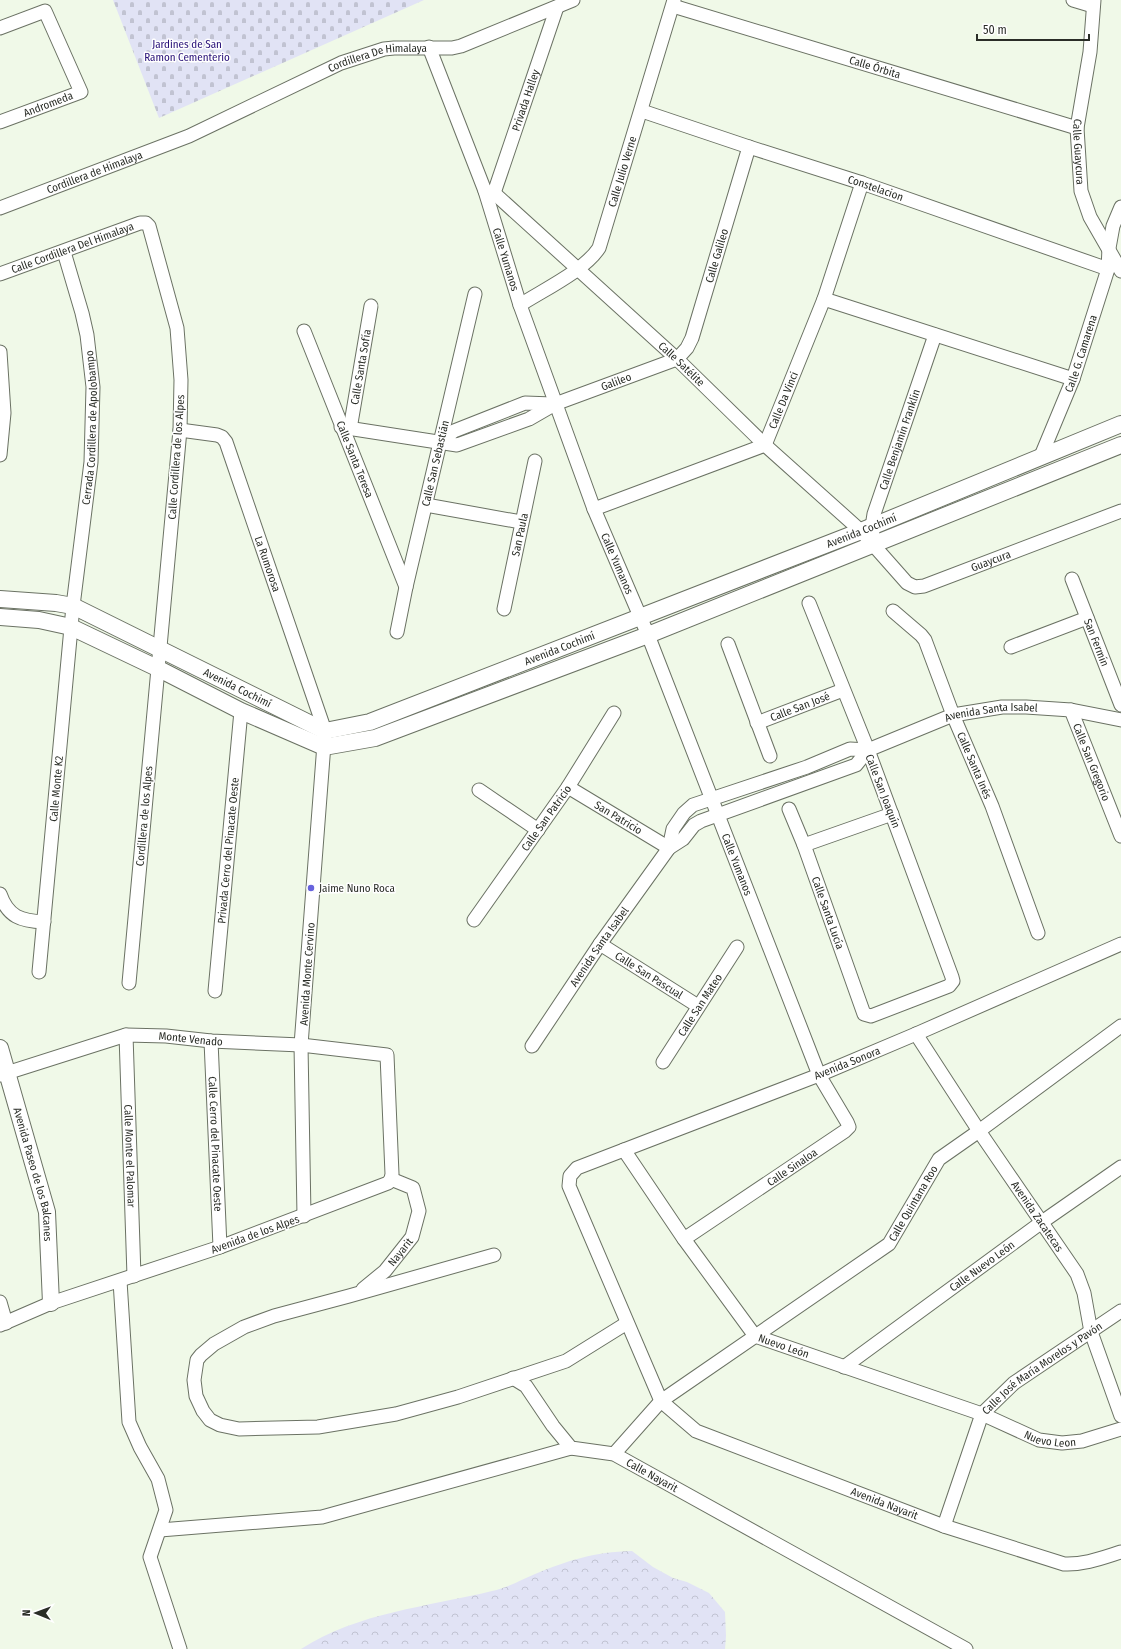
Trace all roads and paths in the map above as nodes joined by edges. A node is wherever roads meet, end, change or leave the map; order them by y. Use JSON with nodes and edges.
{"nodes":[{"id":1,"x":573,"y":0,"type":"edge"},
{"id":2,"x":1073,"y":0,"type":"edge"},
{"id":3,"x":674,"y":3,"type":"edge"},
{"id":4,"x":1093,"y":3,"type":"edge"},
{"id":5,"x":557,"y":7,"type":"junction"},
{"id":6,"x":0,"y":28,"type":"edge"},
{"id":7,"x":429,"y":47,"type":"junction"},
{"id":8,"x":642,"y":111,"type":"junction"},
{"id":9,"x":0,"y":122,"type":"edge"},
{"id":10,"x":1077,"y":128,"type":"junction"},
{"id":11,"x":189,"y":136,"type":"joint"},
{"id":12,"x":749,"y":147,"type":"junction"},
{"id":13,"x":862,"y":183,"type":"junction"},
{"id":14,"x":490,"y":192,"type":"junction"},
{"id":15,"x":0,"y":208,"type":"edge"},
{"id":16,"x":1121,"y":208,"type":"edge"},
{"id":17,"x":146,"y":222,"type":"joint"},
{"id":18,"x":1109,"y":248,"type":"junction"},
{"id":19,"x":64,"y":252,"type":"junction"},
{"id":20,"x":577,"y":270,"type":"junction"},
{"id":21,"x":1115,"y":270,"type":"edge"},
{"id":22,"x":0,"y":274,"type":"edge"},
{"id":23,"x":475,"y":294,"type":"dead end"},
{"id":24,"x":824,"y":299,"type":"junction"},
{"id":25,"x":520,"y":305,"type":"junction"},
{"id":26,"x":371,"y":306,"type":"dead end"},
{"id":27,"x":304,"y":331,"type":"dead end"},
{"id":28,"x":935,"y":335,"type":"junction"},
{"id":29,"x":0,"y":352,"type":"edge"},
{"id":30,"x":677,"y":359,"type":"junction"},
{"id":31,"x":1073,"y":379,"type":"junction"},
{"id":32,"x":555,"y":404,"type":"junction"},
{"id":33,"x":1121,"y":424,"type":"edge"},
{"id":34,"x":346,"y":428,"type":"junction"},
{"id":35,"x":180,"y":430,"type":"junction"},
{"id":36,"x":440,"y":442,"type":"junction"},
{"id":37,"x":765,"y":445,"type":"junction"},
{"id":38,"x":1121,"y":445,"type":"edge"},
{"id":39,"x":0,"y":455,"type":"edge"},
{"id":40,"x":1041,"y":456,"type":"junction"},
{"id":41,"x":535,"y":461,"type":"dead end"},
{"id":42,"x":426,"y":505,"type":"junction"},
{"id":43,"x":594,"y":510,"type":"junction"},
{"id":44,"x":1121,"y":511,"type":"edge"},
{"id":45,"x":522,"y":522,"type":"junction"},
{"id":46,"x":866,"y":529,"type":"junction"},
{"id":47,"x":874,"y":545,"type":"junction"},
{"id":48,"x":1072,"y":579,"type":"dead end"},
{"id":49,"x":406,"y":587,"type":"junction"},
{"id":50,"x":0,"y":599,"type":"edge"},
{"id":51,"x":809,"y":603,"type":"dead end"},
{"id":52,"x":73,"y":606,"type":"junction"},
{"id":53,"x":504,"y":609,"type":"dead end"},
{"id":54,"x":893,"y":611,"type":"dead end"},
{"id":55,"x":0,"y":617,"type":"edge"},
{"id":56,"x":640,"y":618,"type":"junction"},
{"id":57,"x":1087,"y":618,"type":"junction"},
{"id":58,"x":71,"y":627,"type":"junction"},
{"id":59,"x":397,"y":632,"type":"dead end"},
{"id":60,"x":648,"y":635,"type":"junction"},
{"id":61,"x":728,"y":644,"type":"dead end"},
{"id":62,"x":160,"y":648,"type":"junction"},
{"id":63,"x":1011,"y":648,"type":"dead end"},
{"id":64,"x":157,"y":668,"type":"junction"},
{"id":65,"x":843,"y":690,"type":"junction"},
{"id":66,"x":1121,"y":705,"type":"edge"},
{"id":67,"x":1071,"y":710,"type":"junction"},
{"id":68,"x":241,"y":711,"type":"junction"},
{"id":69,"x":614,"y":712,"type":"dead end"},
{"id":70,"x":953,"y":715,"type":"junction"},
{"id":71,"x":1121,"y":720,"type":"edge"},
{"id":72,"x":757,"y":723,"type":"junction"},
{"id":73,"x":325,"y":739,"type":"junction"},
{"id":74,"x":868,"y":750,"type":"junction"},
{"id":75,"x":770,"y":756,"type":"dead end"},
{"id":76,"x":807,"y":767,"type":"junction"},
{"id":77,"x":813,"y":780,"type":"junction"},
{"id":78,"x":568,"y":788,"type":"junction"},
{"id":79,"x":479,"y":790,"type":"dead end"},
{"id":80,"x":710,"y":799,"type":"junction"},
{"id":81,"x":789,"y":809,"type":"dead end"},
{"id":82,"x":892,"y":814,"type":"junction"},
{"id":83,"x":717,"y":815,"type":"junction"},
{"id":84,"x":538,"y":830,"type":"junction"},
{"id":85,"x":1120,"y":830,"type":"edge"},
{"id":86,"x":804,"y":845,"type":"junction"},
{"id":87,"x":669,"y":848,"type":"junction"},
{"id":88,"x":0,"y":894,"type":"edge"},
{"id":89,"x":474,"y":920,"type":"dead end"},
{"id":90,"x":44,"y":922,"type":"junction"},
{"id":91,"x":1038,"y":933,"type":"dead end"},
{"id":92,"x":600,"y":944,"type":"junction"},
{"id":93,"x":1121,"y":944,"type":"edge"},
{"id":94,"x":737,"y":947,"type":"dead end"},
{"id":95,"x":39,"y":972,"type":"dead end"},
{"id":96,"x":129,"y":983,"type":"dead end"},
{"id":97,"x":216,"y":991,"type":"dead end"},
{"id":98,"x":698,"y":1006,"type":"junction"},
{"id":99,"x":868,"y":1016,"type":"joint"},
{"id":100,"x":1121,"y":1026,"type":"edge"},
{"id":101,"x":916,"y":1034,"type":"junction"},
{"id":102,"x":126,"y":1035,"type":"junction"},
{"id":103,"x":211,"y":1042,"type":"junction"},
{"id":104,"x":301,"y":1045,"type":"junction"},
{"id":105,"x":532,"y":1046,"type":"dead end"},
{"id":106,"x":0,"y":1048,"type":"edge"},
{"id":107,"x":663,"y":1062,"type":"dead end"},
{"id":108,"x":4,"y":1074,"type":"edge"},
{"id":109,"x":819,"y":1075,"type":"junction"},
{"id":110,"x":979,"y":1131,"type":"junction"},
{"id":111,"x":624,"y":1150,"type":"junction"},
{"id":112,"x":1121,"y":1167,"type":"edge"},
{"id":113,"x":391,"y":1179,"type":"junction"},
{"id":114,"x":304,"y":1216,"type":"junction"},
{"id":115,"x":1042,"y":1222,"type":"junction"},
{"id":116,"x":684,"y":1239,"type":"junction"},
{"id":117,"x":220,"y":1247,"type":"junction"},
{"id":118,"x":494,"y":1255,"type":"dead end"},
{"id":119,"x":134,"y":1276,"type":"junction"},
{"id":120,"x":120,"y":1281,"type":"junction"},
{"id":121,"x":349,"y":1296,"type":"junction"},
{"id":122,"x":0,"y":1302,"type":"edge"},
{"id":123,"x":51,"y":1303,"type":"junction"},
{"id":124,"x":1121,"y":1311,"type":"edge"},
{"id":125,"x":627,"y":1323,"type":"junction"},
{"id":126,"x":3,"y":1324,"type":"edge"},
{"id":127,"x":1091,"y":1332,"type":"junction"},
{"id":128,"x":755,"y":1336,"type":"junction"},
{"id":129,"x":844,"y":1368,"type":"junction"},
{"id":130,"x":513,"y":1378,"type":"junction"},
{"id":131,"x":661,"y":1401,"type":"junction"},
{"id":132,"x":982,"y":1414,"type":"junction"},
{"id":133,"x":1121,"y":1416,"type":"edge"},
{"id":134,"x":1121,"y":1429,"type":"edge"},
{"id":135,"x":571,"y":1448,"type":"junction"},
{"id":136,"x":614,"y":1454,"type":"junction"},
{"id":137,"x":944,"y":1526,"type":"junction"},
{"id":138,"x":160,"y":1530,"type":"junction"},
{"id":139,"x":1121,"y":1552,"type":"edge"},
{"id":140,"x":180,"y":1649,"type":"edge"},
{"id":141,"x":966,"y":1649,"type":"edge"}],
"edges":[{"from":1,"to":5,"type":"street","name":"Cordillera De Himalaya"},
{"from":2,"to":4,"type":"street"},
{"from":3,"to":8,"type":"street","name":"Calle Julio Verne"},
{"from":3,"to":10,"type":"street","name":"Calle Órbita"},
{"from":4,"to":10,"type":"street","name":"Calle Guaycura"},
{"from":5,"to":7,"type":"street","name":"Cordillera De Himalaya"},
{"from":5,"to":14,"type":"street","name":"Privada Halley"},
{"from":6,"to":9,"type":"street","name":"Andromeda"},
{"from":7,"to":11,"type":"street","name":"Cordillera De Himalaya"},
{"from":7,"to":14,"type":"street","name":"Calle Yumanos"},
{"from":8,"to":12,"type":"street","name":"Constelacion"},
{"from":8,"to":20,"type":"street","name":"Calle Julio Verne"},
{"from":10,"to":18,"type":"street","name":"Calle Guaycura"},
{"from":11,"to":15,"type":"street","name":"Cordillera de Himalaya"},
{"from":12,"to":13,"type":"street","name":"Constelacion"},
{"from":12,"to":30,"type":"street","name":"Calle Galileo"},
{"from":13,"to":21,"type":"street","name":"Constelacion"},
{"from":13,"to":24,"type":"street","name":"Calle Da Vinci"},
{"from":14,"to":20,"type":"street","name":"Calle Satélite"},
{"from":14,"to":25,"type":"street","name":"Calle Yumanos"},
{"from":16,"to":18,"type":"street","name":"Calle G. Camarena"},
{"from":17,"to":19,"type":"street","name":"Calle Cordillera Del Himalaya"},
{"from":17,"to":35,"type":"street","name":"Calle Cordillera de los Alpes"},
{"from":18,"to":21,"type":"street","name":"Calle G. Camarena"},
{"from":19,"to":22,"type":"street","name":"Calle Cordillera Del Himalaya"},
{"from":19,"to":52,"type":"street","name":"Cerrada Cordillera de Apolobampo"},
{"from":20,"to":25,"type":"street","name":"Calle Julio Verne"},
{"from":20,"to":30,"type":"street","name":"Calle Satélite"},
{"from":21,"to":31,"type":"street","name":"Calle G. Camarena"},
{"from":23,"to":36,"type":"street","name":"Calle San Sebastián"},
{"from":24,"to":28,"type":"street"},
{"from":24,"to":37,"type":"street","name":"Calle Da Vinci"},
{"from":25,"to":32,"type":"street","name":"Calle Yumanos"},
{"from":26,"to":34,"type":"street","name":"Calle Santa Sofía"},
{"from":27,"to":34,"type":"street","name":"Calle Santa Teresa"},
{"from":28,"to":31,"type":"street"},
{"from":28,"to":46,"type":"street","name":"Calle Benjamín Franklin"},
{"from":29,"to":39,"type":"street"},
{"from":30,"to":32,"type":"street","name":"Galileo"},
{"from":30,"to":37,"type":"street","name":"Calle Satélite"},
{"from":31,"to":40,"type":"street","name":"Calle G. Camarena"},
{"from":32,"to":36,"type":"street","name":"Galileo"},
{"from":32,"to":43,"type":"street","name":"Calle Yumanos"},
{"from":33,"to":40,"type":"street","name":"Avenida Cochimí"},
{"from":34,"to":36,"type":"street"},
{"from":34,"to":49,"type":"street","name":"Calle Santa Teresa"},
{"from":35,"to":62,"type":"street","name":"Calle Cordillera de los Alpes"},
{"from":35,"to":73,"type":"street","name":"La Rumorosa"},
{"from":36,"to":42,"type":"street","name":"Calle San Sebastián"},
{"from":37,"to":43,"type":"street"},
{"from":37,"to":46,"type":"street","name":"Calle Satélite"},
{"from":38,"to":47,"type":"street","name":"Avenida Cochimí"},
{"from":40,"to":46,"type":"street","name":"Avenida Cochimí"},
{"from":41,"to":45,"type":"street","name":"San Paula"},
{"from":42,"to":45,"type":"street"},
{"from":42,"to":49,"type":"street","name":"Calle San Sebastián"},
{"from":43,"to":56,"type":"street","name":"Calle Yumanos"},
{"from":44,"to":47,"type":"street","name":"Guaycura"},
{"from":45,"to":53,"type":"street","name":"San Paula"},
{"from":46,"to":47,"type":"street","name":"Calle Benjamín Franklin"},
{"from":46,"to":56,"type":"street","name":"Avenida Cochimí"},
{"from":47,"to":60,"type":"street","name":"Avenida Cochimí"},
{"from":48,"to":57,"type":"street","name":"San Fermín"},
{"from":49,"to":59,"type":"street","name":"Calle San Sebastián"},
{"from":50,"to":52,"type":"street","name":"Avenida Cochimí"},
{"from":51,"to":65,"type":"street","name":"Calle San Joaquín"},
{"from":52,"to":58,"type":"street","name":"Calle Monte K2"},
{"from":52,"to":62,"type":"street","name":"Avenida Cochimí"},
{"from":54,"to":70,"type":"street","name":"Calle Santa Inés"},
{"from":55,"to":58,"type":"street","name":"Avenida Cochimí"},
{"from":56,"to":60,"type":"street","name":"Calle Yumanos"},
{"from":56,"to":73,"type":"street","name":"Avenida Cochimí"},
{"from":57,"to":63,"type":"street"},
{"from":57,"to":66,"type":"street","name":"San Fermín"},
{"from":58,"to":64,"type":"street","name":"Avenida Cochimí"},
{"from":58,"to":90,"type":"street","name":"Calle Monte K2"},
{"from":60,"to":73,"type":"street","name":"Avenida Cochimí"},
{"from":60,"to":80,"type":"street","name":"Calle Yumanos"},
{"from":61,"to":72,"type":"street"},
{"from":62,"to":64,"type":"street","name":"Cordillera de los Alpes"},
{"from":62,"to":73,"type":"street","name":"Avenida Cochimí"},
{"from":64,"to":68,"type":"street","name":"Avenida Cochimí"},
{"from":64,"to":96,"type":"street","name":"Cordillera de los Alpes"},
{"from":65,"to":72,"type":"street","name":"Calle San José"},
{"from":65,"to":74,"type":"street","name":"Calle San Joaquín"},
{"from":67,"to":70,"type":"street","name":"Avenida Santa Isabel"},
{"from":67,"to":71,"type":"street","name":"Avenida Santa Isabel"},
{"from":67,"to":85,"type":"street","name":"Calle San Gregorio"},
{"from":68,"to":73,"type":"street","name":"Avenida Cochimí"},
{"from":68,"to":97,"type":"street","name":"Privada Cerro del Pinacate Oeste"},
{"from":69,"to":78,"type":"street","name":"Calle San Patricio"},
{"from":70,"to":74,"type":"street","name":"Avenida Santa Isabel"},
{"from":70,"to":91,"type":"street","name":"Calle Santa Inés"},
{"from":72,"to":75,"type":"street"},
{"from":73,"to":104,"type":"street","name":"Avenida Monte Cervino"},
{"from":74,"to":76,"type":"street","name":"Avenida Santa Isabel"},
{"from":74,"to":77,"type":"street","name":"Avenida Santa Isabel"},
{"from":74,"to":82,"type":"street","name":"Calle San Joaquín"},
{"from":76,"to":77,"type":"street"},
{"from":76,"to":80,"type":"street","name":"Avenida Santa Isabel"},
{"from":77,"to":83,"type":"street","name":"Avenida Santa Isabel"},
{"from":78,"to":84,"type":"street","name":"Calle San Patricio"},
{"from":78,"to":87,"type":"street","name":"San Patricio"},
{"from":79,"to":84,"type":"street"},
{"from":80,"to":83,"type":"street","name":"Calle Yumanos"},
{"from":80,"to":87,"type":"street","name":"Avenida Santa Isabel"},
{"from":81,"to":86,"type":"street","name":"Calle Santa Lucía"},
{"from":82,"to":86,"type":"street"},
{"from":82,"to":99,"type":"street","name":"Calle San Joaquín"},
{"from":83,"to":87,"type":"street","name":"Avenida Santa Isabel"},
{"from":83,"to":109,"type":"street","name":"Calle Yumanos"},
{"from":84,"to":89,"type":"street","name":"Calle San Patricio"},
{"from":86,"to":99,"type":"street","name":"Calle Santa Lucía"},
{"from":87,"to":92,"type":"street","name":"Avenida Santa Isabel"},
{"from":88,"to":90,"type":"street"},
{"from":90,"to":95,"type":"street","name":"Calle Monte K2"},
{"from":92,"to":98,"type":"street","name":"Calle San Pascual"},
{"from":92,"to":105,"type":"street","name":"Avenida Santa Isabel"},
{"from":93,"to":101,"type":"street","name":"Avenida Sonora"},
{"from":94,"to":98,"type":"street","name":"Calle San Mateo"},
{"from":98,"to":107,"type":"street","name":"Calle San Mateo"},
{"from":100,"to":110,"type":"street","name":"Calle Quintana Roo"},
{"from":101,"to":109,"type":"street","name":"Avenida Sonora"},
{"from":101,"to":110,"type":"street","name":"Avenida Zacatecas"},
{"from":102,"to":103,"type":"street","name":"Monte Venado"},
{"from":102,"to":108,"type":"street","name":"Monte Venado"},
{"from":102,"to":119,"type":"street","name":"Calle Monte el Palomar"},
{"from":103,"to":104,"type":"street","name":"Monte Venado"},
{"from":103,"to":117,"type":"street","name":"Calle Cerro del Pinacate Oeste"},
{"from":104,"to":113,"type":"street","name":"Monte Venado"},
{"from":104,"to":114,"type":"street","name":"Avenida Monte Cervino"},
{"from":106,"to":108,"type":"street","name":"Avenida Paseo de los Balcanes"},
{"from":108,"to":123,"type":"street","name":"Avenida Paseo de los Balcanes"},
{"from":109,"to":111,"type":"street","name":"Avenida Sonora"},
{"from":109,"to":116,"type":"street","name":"Calle Sinaloa"},
{"from":110,"to":115,"type":"street","name":"Avenida Zacatecas"},
{"from":110,"to":128,"type":"street","name":"Calle Quintana Roo"},
{"from":111,"to":116,"type":"street","name":"Nuevo León"},
{"from":111,"to":125,"type":"street","name":"Avenida Sonora"},
{"from":112,"to":115,"type":"street","name":"Calle Nuevo León"},
{"from":113,"to":114,"type":"street","name":"Avenida de los Alpes"},
{"from":113,"to":121,"type":"street","name":"Nayarit"},
{"from":114,"to":117,"type":"street","name":"Avenida de los Alpes"},
{"from":115,"to":127,"type":"street","name":"Avenida Zacatecas"},
{"from":115,"to":129,"type":"street","name":"Calle Nuevo León"},
{"from":116,"to":128,"type":"street","name":"Nuevo León"},
{"from":117,"to":119,"type":"street","name":"Avenida de los Alpes"},
{"from":118,"to":121,"type":"street"},
{"from":119,"to":120,"type":"street","name":"Avenida de los Alpes"},
{"from":120,"to":123,"type":"street","name":"Avenida de los Alpes"},
{"from":120,"to":138,"type":"street"},
{"from":121,"to":130,"type":"street"},
{"from":122,"to":126,"type":"street"},
{"from":123,"to":126,"type":"street","name":"Avenida de los Alpes"},
{"from":124,"to":127,"type":"street","name":"Calle José María Morelos y Pavón"},
{"from":125,"to":130,"type":"street"},
{"from":125,"to":131,"type":"street"},
{"from":127,"to":132,"type":"street","name":"Calle José María Morelos y Pavón"},
{"from":127,"to":133,"type":"street","name":"Avenida Zacatecas"},
{"from":128,"to":129,"type":"street","name":"Nuevo León"},
{"from":128,"to":131,"type":"street","name":"Calle Quintana Roo"},
{"from":129,"to":132,"type":"street","name":"Nuevo León"},
{"from":130,"to":135,"type":"street"},
{"from":131,"to":136,"type":"street","name":"Calle Nayarit"},
{"from":131,"to":137,"type":"street","name":"Avenida Nayarit"},
{"from":132,"to":134,"type":"street","name":"Nuevo Leon"},
{"from":132,"to":137,"type":"street","name":"Calle José María Morelos y Pavón"},
{"from":135,"to":136,"type":"street"},
{"from":135,"to":138,"type":"street"},
{"from":136,"to":141,"type":"street","name":"Calle Nayarit"},
{"from":137,"to":139,"type":"street","name":"Avenida Nayarit"},
{"from":138,"to":140,"type":"street"}]}
